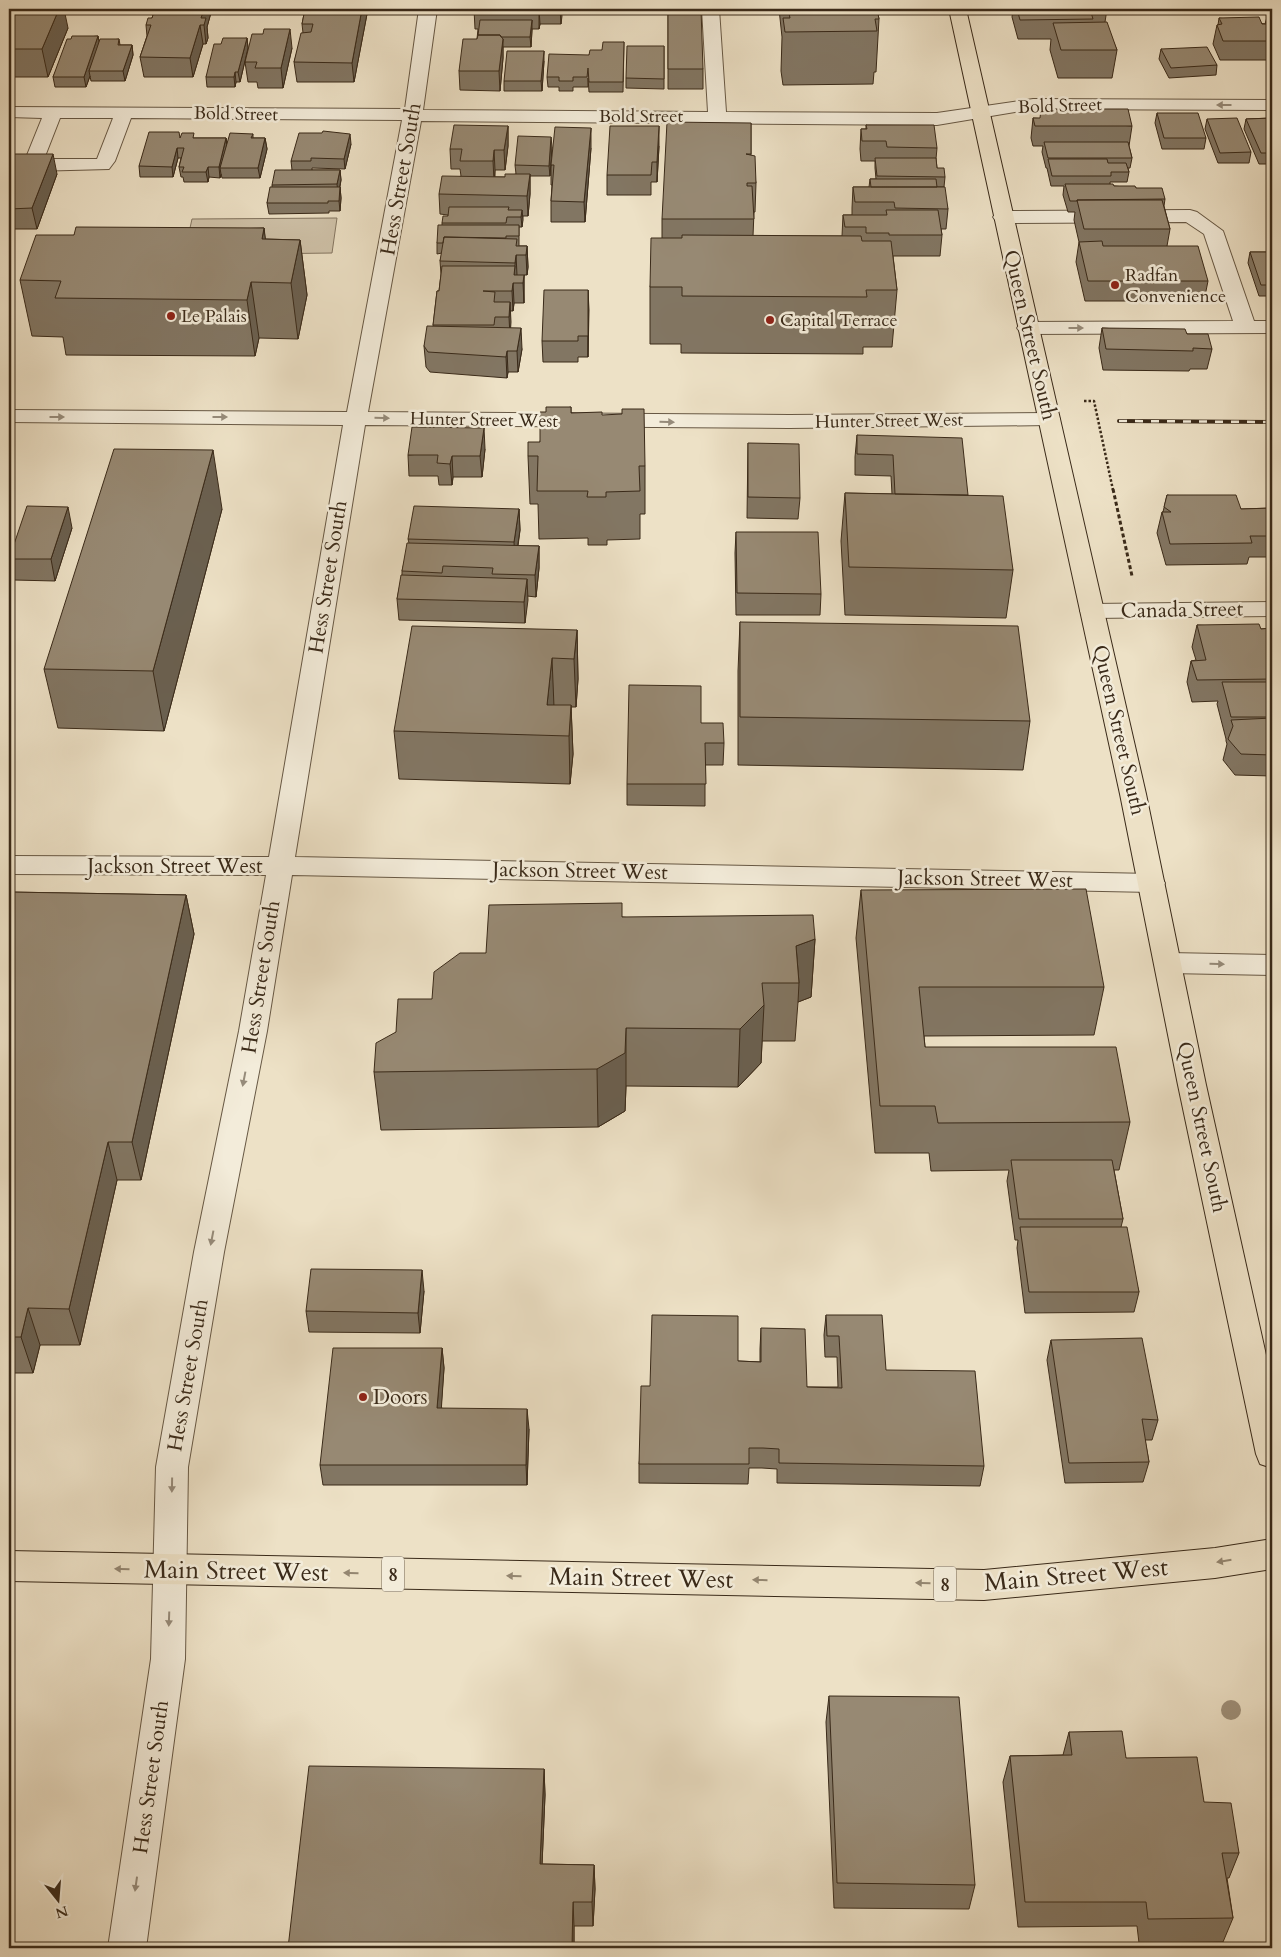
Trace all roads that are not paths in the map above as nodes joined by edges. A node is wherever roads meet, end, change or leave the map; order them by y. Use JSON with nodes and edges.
{"nodes":[{"id":1,"x":428,"y":9,"type":"edge"},
{"id":2,"x":711,"y":9,"type":"edge"},
{"id":3,"x":957,"y":9,"type":"edge"},
{"id":4,"x":1272,"y":105,"type":"edge"},
{"id":5,"x":9,"y":112,"type":"edge"},
{"id":6,"x":53,"y":112,"type":"junction"},
{"id":7,"x":124,"y":113,"type":"junction"},
{"id":8,"x":980,"y":114,"type":"junction"},
{"id":9,"x":716,"y":116,"type":"junction"},
{"id":10,"x":411,"y":117,"type":"junction"},
{"id":11,"x":1003,"y":217,"type":"junction"},
{"id":12,"x":1027,"y":328,"type":"junction"},
{"id":13,"x":1246,"y":328,"type":"junction"},
{"id":14,"x":1272,"y":328,"type":"edge"},
{"id":15,"x":9,"y":416,"type":"edge"},
{"id":16,"x":357,"y":417,"type":"junction"},
{"id":17,"x":1049,"y":419,"type":"junction"},
{"id":18,"x":1272,"y":609,"type":"edge"},
{"id":19,"x":1092,"y":611,"type":"junction"},
{"id":20,"x":9,"y":865,"type":"edge"},
{"id":21,"x":280,"y":866,"type":"junction"},
{"id":22,"x":1152,"y":883,"type":"junction"},
{"id":23,"x":1169,"y":964,"type":"junction"},
{"id":24,"x":1272,"y":965,"type":"edge"},
{"id":25,"x":1272,"y":1454,"type":"edge"},
{"id":26,"x":1272,"y":1554,"type":"edge"},
{"id":27,"x":9,"y":1566,"type":"edge"},
{"id":28,"x":170,"y":1570,"type":"junction"},
{"id":29,"x":127,"y":1948,"type":"edge"}],
"edges":[{"from":1,"to":10,"type":"street","name":"Hess Street South"},
{"from":2,"to":9,"type":"street"},
{"from":3,"to":8,"type":"main road","name":"Queen Street South"},
{"from":4,"to":8,"type":"street","name":"Bold Street","one_way":true},
{"from":5,"to":6,"type":"street","name":"Bold Street"},
{"from":6,"to":7,"type":"street","name":"Bold Street"},
{"from":6,"to":7,"type":"street"},
{"from":7,"to":10,"type":"street","name":"Bold Street"},
{"from":8,"to":9,"type":"street","name":"Bold Street"},
{"from":8,"to":11,"type":"main road","name":"Queen Street South"},
{"from":9,"to":10,"type":"street","name":"Bold Street"},
{"from":10,"to":16,"type":"street","name":"Hess Street South"},
{"from":11,"to":12,"type":"main road","name":"Queen Street South"},
{"from":11,"to":13,"type":"street"},
{"from":12,"to":13,"type":"street","one_way":true},
{"from":12,"to":17,"type":"main road","name":"Queen Street South"},
{"from":13,"to":14,"type":"street"},
{"from":15,"to":16,"type":"street","name":"Hunter Street West","one_way":true},
{"from":16,"to":17,"type":"street","name":"Hunter Street West","one_way":true},
{"from":16,"to":21,"type":"street","name":"Hess Street South"},
{"from":17,"to":19,"type":"main road","name":"Queen Street South"},
{"from":18,"to":19,"type":"street","name":"Canada Street"},
{"from":19,"to":22,"type":"main road","name":"Queen Street South"},
{"from":20,"to":21,"type":"street","name":"Jackson Street West"},
{"from":21,"to":22,"type":"street","name":"Jackson Street West"},
{"from":21,"to":28,"type":"street","name":"Hess Street South","one_way":true},
{"from":22,"to":23,"type":"main road","name":"Queen Street South"},
{"from":23,"to":24,"type":"street","one_way":true},
{"from":23,"to":25,"type":"main road","name":"Queen Street South"},
{"from":26,"to":28,"type":"main road","name":"Main Street West","number":"8","one_way":true},
{"from":28,"to":27,"type":"main road","name":"Main Street West","number":"8","one_way":true},
{"from":28,"to":29,"type":"street","name":"Hess Street South","one_way":true}]}
